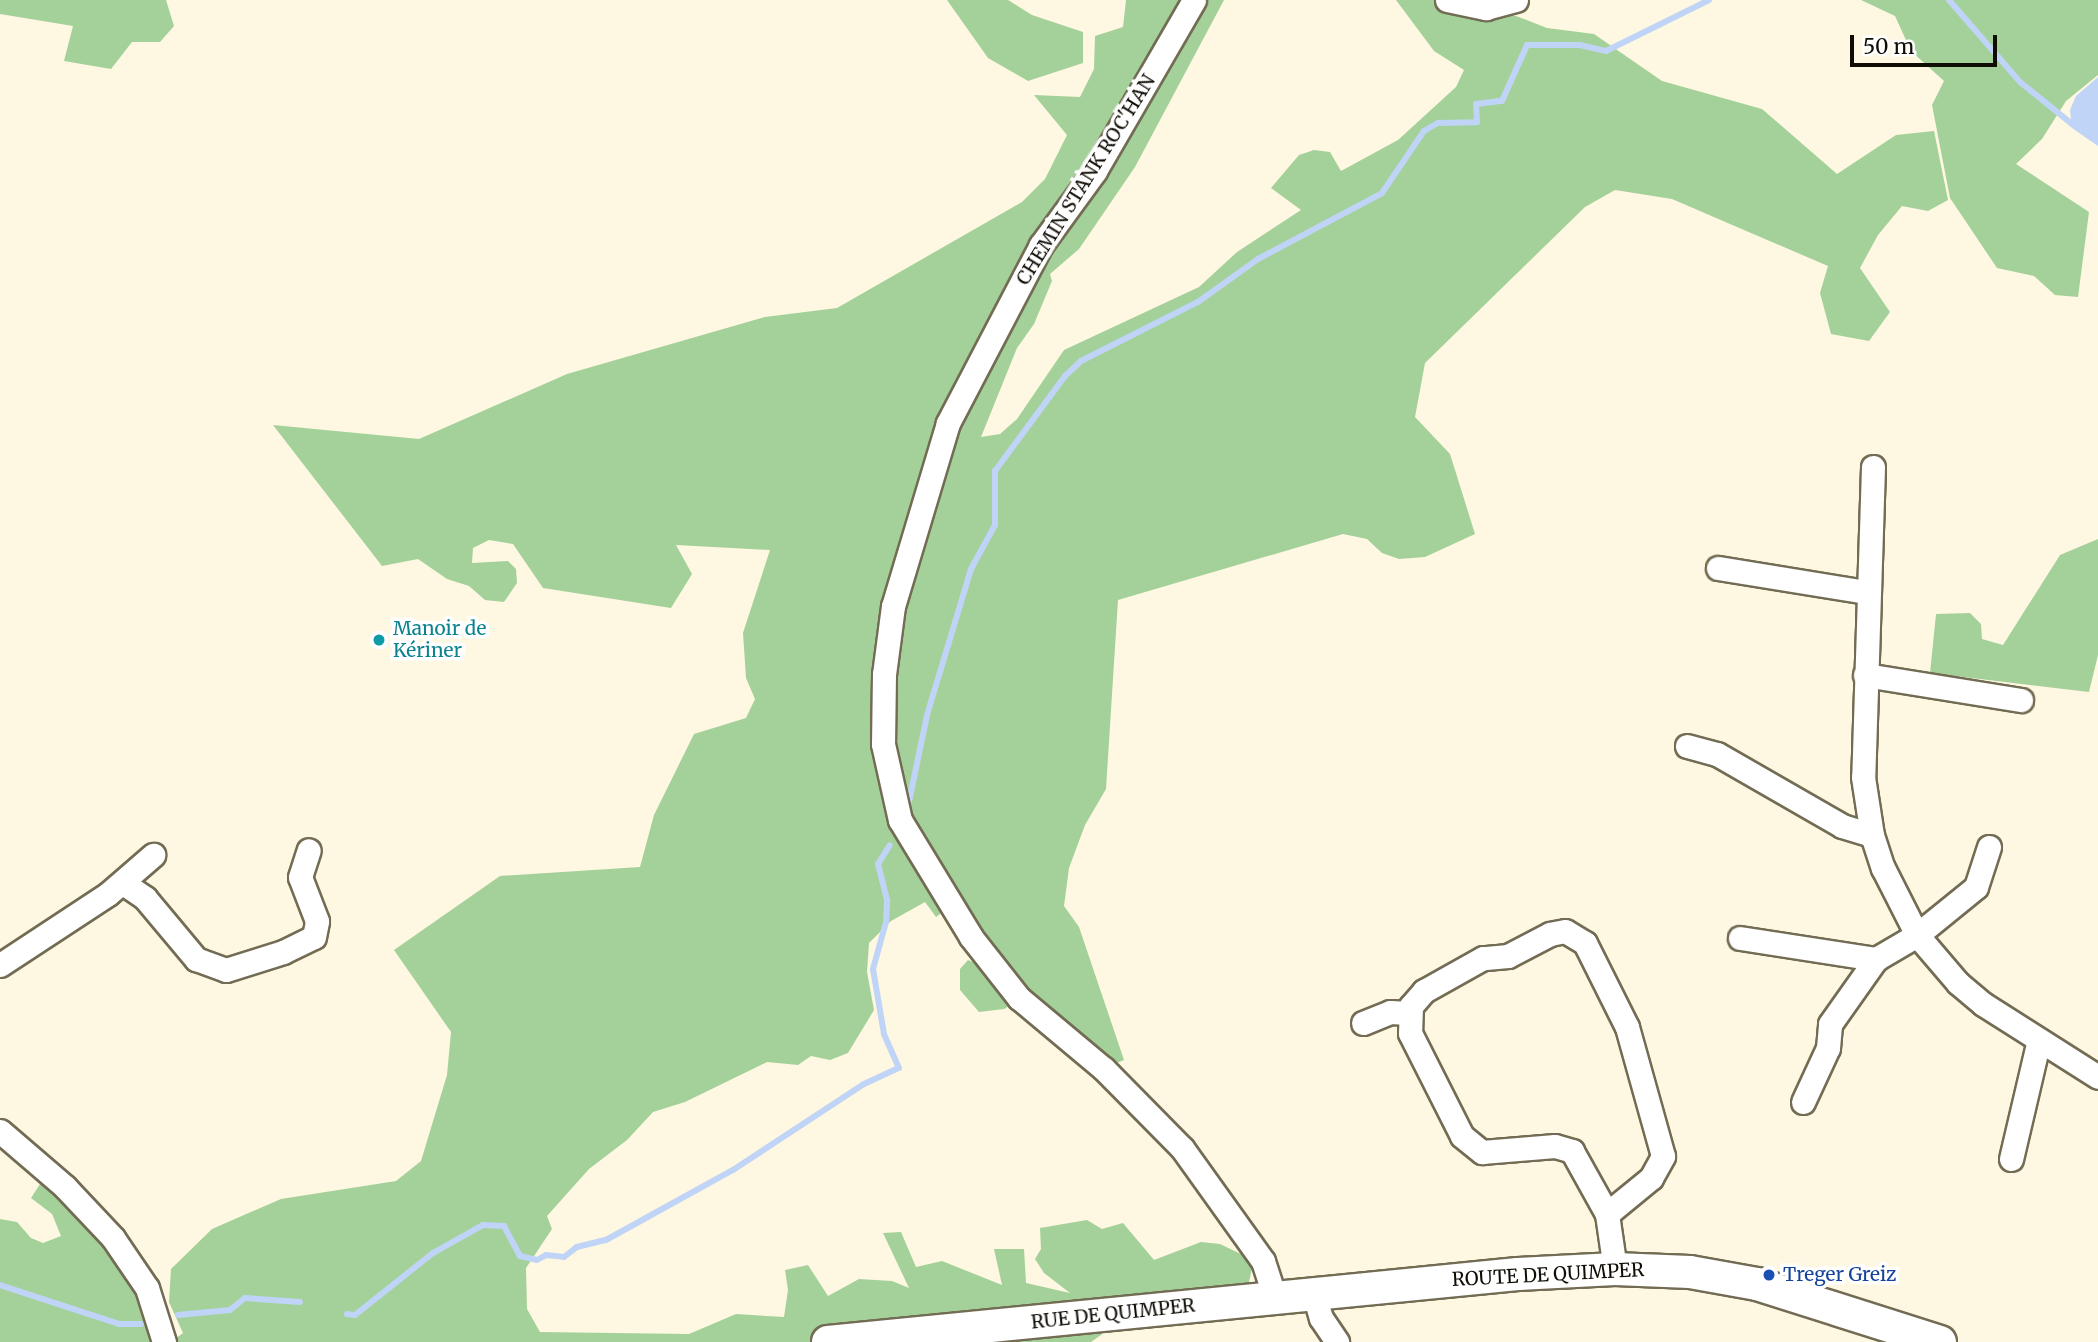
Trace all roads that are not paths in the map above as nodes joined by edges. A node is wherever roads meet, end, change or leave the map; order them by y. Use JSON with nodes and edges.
{"nodes":[{"id":1,"x":1194,"y":0,"type":"edge"},
{"id":2,"x":1447,"y":0,"type":"edge"},
{"id":3,"x":1516,"y":0,"type":"edge"},
{"id":4,"x":1872,"y":467,"type":"dead end"},
{"id":5,"x":1718,"y":568,"type":"dead end"},
{"id":6,"x":1867,"y":593,"type":"junction"},
{"id":7,"x":1865,"y":675,"type":"junction"},
{"id":8,"x":2021,"y":700,"type":"dead end"},
{"id":9,"x":1687,"y":746,"type":"dead end"},
{"id":10,"x":1872,"y":835,"type":"junction"},
{"id":11,"x":1989,"y":847,"type":"dead end"},
{"id":12,"x":309,"y":850,"type":"dead end"},
{"id":13,"x":153,"y":855,"type":"dead end"},
{"id":14,"x":123,"y":883,"type":"junction"},
{"id":15,"x":1917,"y":935,"type":"junction"},
{"id":16,"x":1740,"y":938,"type":"dead end"},
{"id":17,"x":1876,"y":959,"type":"junction"},
{"id":18,"x":0,"y":965,"type":"edge"},
{"id":19,"x":1409,"y":1013,"type":"junction"},
{"id":20,"x":1363,"y":1023,"type":"dead end"},
{"id":21,"x":2039,"y":1040,"type":"junction"},
{"id":22,"x":2098,"y":1077,"type":"edge"},
{"id":23,"x":1803,"y":1102,"type":"dead end"},
{"id":24,"x":0,"y":1131,"type":"edge"},
{"id":25,"x":2011,"y":1159,"type":"dead end"},
{"id":26,"x":1607,"y":1214,"type":"junction"},
{"id":27,"x":1615,"y":1269,"type":"junction"},
{"id":28,"x":1314,"y":1294,"type":"junction"},
{"id":29,"x":1275,"y":1298,"type":"junction"},
{"id":30,"x":164,"y":1342,"type":"edge"},
{"id":31,"x":828,"y":1342,"type":"edge"},
{"id":32,"x":1337,"y":1342,"type":"edge"},
{"id":33,"x":1940,"y":1342,"type":"edge"}],
"edges":[{"from":1,"to":29,"type":"street","name":"CHEMIN STANK ROC'HAN"},
{"from":2,"to":3,"type":"street"},
{"from":4,"to":6,"type":"street"},
{"from":5,"to":6,"type":"street"},
{"from":6,"to":7,"type":"street"},
{"from":7,"to":8,"type":"street"},
{"from":7,"to":10,"type":"street"},
{"from":9,"to":10,"type":"street"},
{"from":10,"to":15,"type":"street"},
{"from":11,"to":15,"type":"street"},
{"from":12,"to":14,"type":"street"},
{"from":13,"to":14,"type":"street"},
{"from":14,"to":18,"type":"street"},
{"from":15,"to":17,"type":"street"},
{"from":15,"to":21,"type":"street"},
{"from":16,"to":17,"type":"street"},
{"from":17,"to":23,"type":"street"},
{"from":19,"to":20,"type":"street"},
{"from":19,"to":26,"type":"street"},
{"from":19,"to":26,"type":"street"},
{"from":21,"to":22,"type":"street"},
{"from":21,"to":25,"type":"street"},
{"from":24,"to":30,"type":"street"},
{"from":26,"to":27,"type":"street"},
{"from":27,"to":28,"type":"main road","name":"ROUTE DE QUIMPER"},
{"from":27,"to":33,"type":"main road","name":"ROUTE DE QUIMPER"},
{"from":28,"to":29,"type":"main road","name":"RUE DE QUIMPER"},
{"from":28,"to":32,"type":"street"},
{"from":29,"to":31,"type":"main road","name":"RUE DE QUIMPER"}]}
